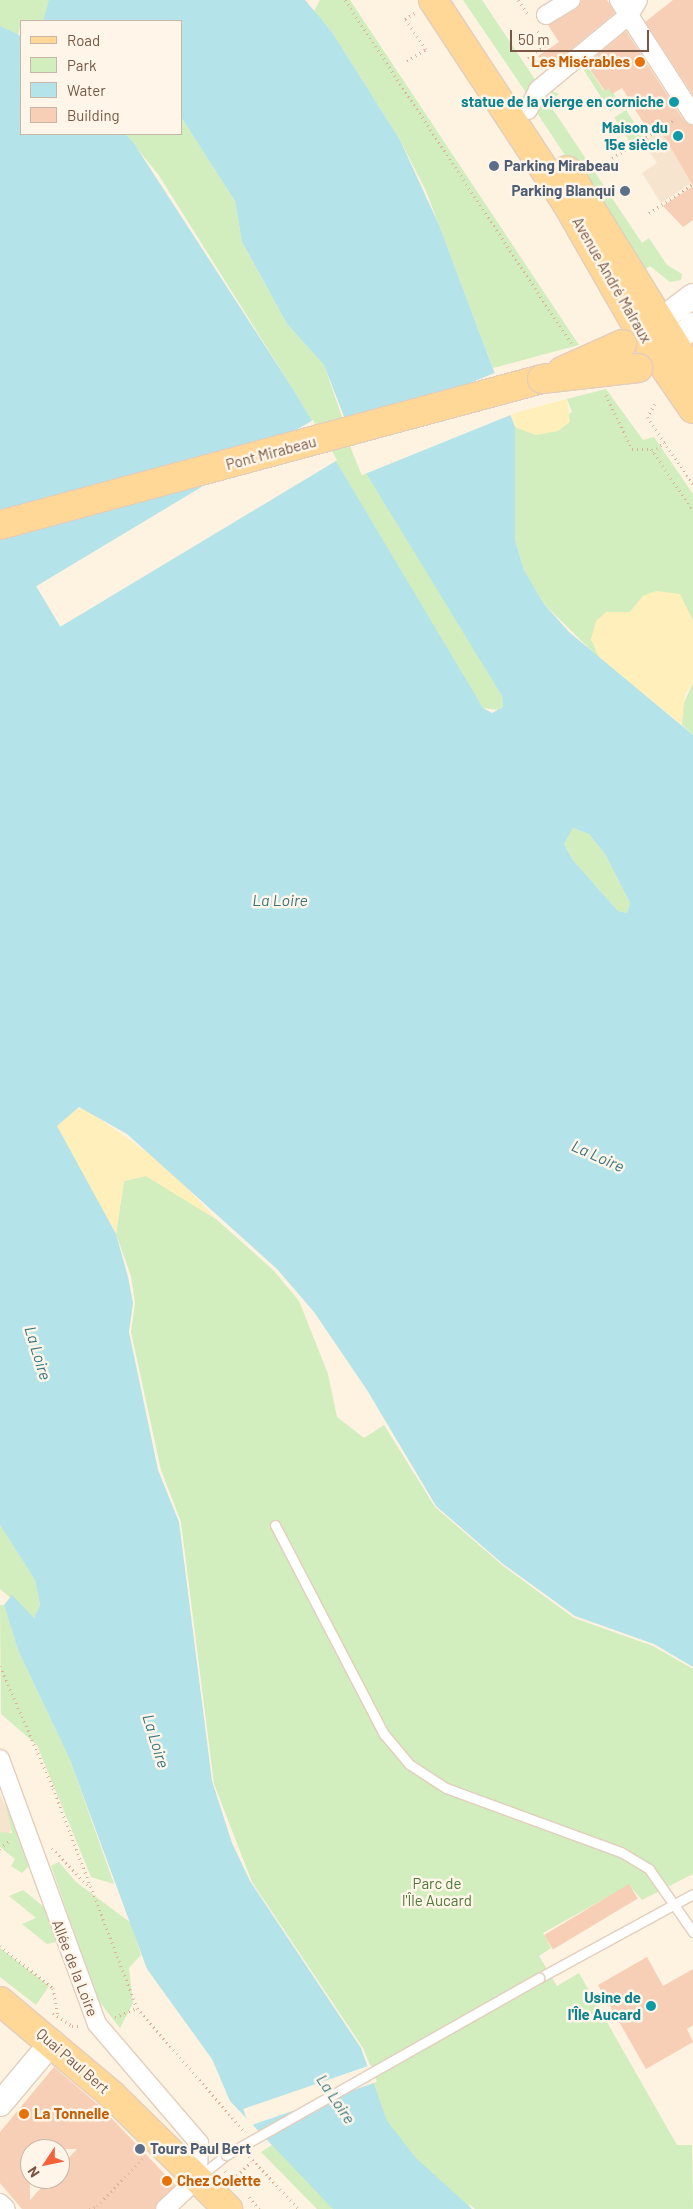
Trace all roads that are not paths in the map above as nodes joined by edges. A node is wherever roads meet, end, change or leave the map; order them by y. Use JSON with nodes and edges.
{"nodes":[{"id":1,"x":455,"y":0,"type":"edge"},
{"id":2,"x":571,"y":0,"type":"edge"},
{"id":3,"x":619,"y":0,"type":"edge"},
{"id":4,"x":426,"y":5,"type":"edge"},
{"id":5,"x":633,"y":7,"type":"edge"},
{"id":6,"x":546,"y":15,"type":"dead end"},
{"id":7,"x":528,"y":110,"type":"junction"},
{"id":8,"x":691,"y":113,"type":"edge"},
{"id":9,"x":693,"y":296,"type":"edge"},
{"id":10,"x":642,"y":332,"type":"junction"},
{"id":11,"x":666,"y":348,"type":"edge"},
{"id":12,"x":693,"y":374,"type":"edge"},
{"id":13,"x":542,"y":379,"type":"junction"},
{"id":14,"x":693,"y":410,"type":"edge"},
{"id":15,"x":0,"y":525,"type":"edge"},
{"id":16,"x":275,"y":1526,"type":"dead end"},
{"id":17,"x":0,"y":1759,"type":"edge"},
{"id":18,"x":7,"y":1790,"type":"edge"},
{"id":19,"x":693,"y":1894,"type":"edge"},
{"id":20,"x":676,"y":1903,"type":"junction"},
{"id":21,"x":693,"y":1932,"type":"edge"},
{"id":22,"x":0,"y":2001,"type":"edge"},
{"id":23,"x":55,"y":2029,"type":"junction"},
{"id":24,"x":0,"y":2104,"type":"edge"},
{"id":25,"x":218,"y":2190,"type":"edge"},
{"id":26,"x":0,"y":2203,"type":"edge"},
{"id":27,"x":6,"y":2209,"type":"edge"},
{"id":28,"x":165,"y":2209,"type":"edge"}],
"edges":[{"from":1,"to":7,"type":"main road","name":"Avenue André Malraux"},
{"from":2,"to":6,"type":"street"},
{"from":3,"to":5,"type":"street"},
{"from":4,"to":10,"type":"main road","name":"Avenue André Malraux"},
{"from":5,"to":7,"type":"street"},
{"from":5,"to":8,"type":"street"},
{"from":7,"to":10,"type":"main road","name":"Avenue André Malraux"},
{"from":9,"to":10,"type":"street"},
{"from":10,"to":11,"type":"main road","name":"Avenue André Malraux"},
{"from":10,"to":13,"type":"main road","name":"Pont Mirabeau","bridge":true},
{"from":11,"to":12,"type":"main road","name":"Avenue André Malraux"},
{"from":11,"to":13,"type":"main road","name":"Pont Mirabeau","bridge":true},
{"from":11,"to":14,"type":"main road","name":"Avenue André Malraux"},
{"from":13,"to":15,"type":"main road","name":"Pont Mirabeau"},
{"from":16,"to":20,"type":"lane"},
{"from":17,"to":18,"type":"street","name":"Allée de la Loire"},
{"from":18,"to":25,"type":"street","name":"Allée de la Loire"},
{"from":19,"to":20,"type":"lane"},
{"from":20,"to":21,"type":"lane"},
{"from":20,"to":25,"type":"lane","bridge":true},
{"from":22,"to":23,"type":"main road","name":"Quai Paul Bert"},
{"from":23,"to":24,"type":"street"},
{"from":23,"to":25,"type":"main road","name":"Quai Paul Bert"},
{"from":25,"to":28,"type":"street"},
{"from":26,"to":27,"type":"street"}]}
